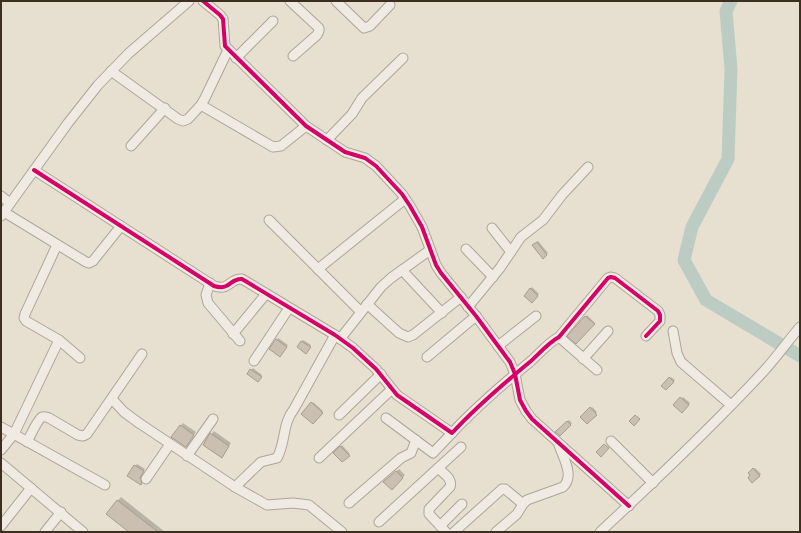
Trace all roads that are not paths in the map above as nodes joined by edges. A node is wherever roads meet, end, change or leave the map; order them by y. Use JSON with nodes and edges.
{"nodes":[{"id":1,"x":189,"y":1,"type":"edge"},
{"id":2,"x":203,"y":1,"type":"edge"},
{"id":3,"x":290,"y":1,"type":"edge"},
{"id":4,"x":336,"y":1,"type":"edge"},
{"id":5,"x":390,"y":5,"type":"dead end"},
{"id":6,"x":273,"y":21,"type":"dead end"},
{"id":7,"x":228,"y":50,"type":"junction"},
{"id":8,"x":293,"y":56,"type":"dead end"},
{"id":9,"x":236,"y":58,"type":"junction"},
{"id":10,"x":403,"y":58,"type":"dead end"},
{"id":11,"x":111,"y":71,"type":"junction"},
{"id":12,"x":201,"y":105,"type":"junction"},
{"id":13,"x":165,"y":108,"type":"junction"},
{"id":14,"x":306,"y":126,"type":"junction"},
{"id":15,"x":327,"y":140,"type":"junction"},
{"id":16,"x":131,"y":146,"type":"dead end"},
{"id":17,"x":588,"y":166,"type":"dead end"},
{"id":18,"x":34,"y":170,"type":"junction"},
{"id":19,"x":1,"y":196,"type":"edge"},
{"id":20,"x":405,"y":199,"type":"junction"},
{"id":21,"x":10,"y":204,"type":"junction"},
{"id":22,"x":2,"y":214,"type":"edge"},
{"id":23,"x":269,"y":220,"type":"dead end"},
{"id":24,"x":121,"y":226,"type":"junction"},
{"id":25,"x":492,"y":228,"type":"dead end"},
{"id":26,"x":57,"y":245,"type":"junction"},
{"id":27,"x":466,"y":249,"type":"dead end"},
{"id":28,"x":430,"y":250,"type":"junction"},
{"id":29,"x":511,"y":252,"type":"junction"},
{"id":30,"x":318,"y":269,"type":"junction"},
{"id":31,"x":402,"y":270,"type":"junction"},
{"id":32,"x":493,"y":277,"type":"junction"},
{"id":33,"x":210,"y":283,"type":"junction"},
{"id":34,"x":266,"y":294,"type":"junction"},
{"id":35,"x":461,"y":297,"type":"junction"},
{"id":36,"x":367,"y":304,"type":"junction"},
{"id":37,"x":468,"y":307,"type":"junction"},
{"id":38,"x":289,"y":308,"type":"junction"},
{"id":39,"x":361,"y":312,"type":"junction"},
{"id":40,"x":442,"y":313,"type":"junction"},
{"id":41,"x":476,"y":316,"type":"junction"},
{"id":42,"x":536,"y":316,"type":"dead end"},
{"id":43,"x":797,"y":330,"type":"edge"},
{"id":44,"x":608,"y":331,"type":"dead end"},
{"id":45,"x":673,"y":331,"type":"dead end"},
{"id":46,"x":233,"y":334,"type":"junction"},
{"id":47,"x":646,"y":336,"type":"dead end"},
{"id":48,"x":337,"y":337,"type":"junction"},
{"id":49,"x":558,"y":337,"type":"junction"},
{"id":50,"x":59,"y":340,"type":"junction"},
{"id":51,"x":240,"y":341,"type":"dead end"},
{"id":52,"x":498,"y":346,"type":"junction"},
{"id":53,"x":142,"y":354,"type":"dead end"},
{"id":54,"x":426,"y":357,"type":"dead end"},
{"id":55,"x":80,"y":358,"type":"dead end"},
{"id":56,"x":583,"y":359,"type":"junction"},
{"id":57,"x":254,"y":361,"type":"dead end"},
{"id":58,"x":597,"y":370,"type":"dead end"},
{"id":59,"x":381,"y":374,"type":"junction"},
{"id":60,"x":515,"y":374,"type":"junction"},
{"id":61,"x":392,"y":390,"type":"junction"},
{"id":62,"x":112,"y":399,"type":"junction"},
{"id":63,"x":731,"y":405,"type":"junction"},
{"id":64,"x":338,"y":415,"type":"dead end"},
{"id":65,"x":386,"y":418,"type":"dead end"},
{"id":66,"x":213,"y":419,"type":"dead end"},
{"id":67,"x":1,"y":427,"type":"edge"},
{"id":68,"x":452,"y":433,"type":"junction"},
{"id":69,"x":14,"y":434,"type":"junction"},
{"id":70,"x":416,"y":440,"type":"junction"},
{"id":71,"x":611,"y":440,"type":"dead end"},
{"id":72,"x":28,"y":442,"type":"junction"},
{"id":73,"x":170,"y":444,"type":"junction"},
{"id":74,"x":558,"y":444,"type":"junction"},
{"id":75,"x":461,"y":447,"type":"dead end"},
{"id":76,"x":1,"y":450,"type":"edge"},
{"id":77,"x":433,"y":453,"type":"junction"},
{"id":78,"x":187,"y":456,"type":"junction"},
{"id":79,"x":319,"y":458,"type":"dead end"},
{"id":80,"x":1,"y":463,"type":"edge"},
{"id":81,"x":441,"y":466,"type":"junction"},
{"id":82,"x":146,"y":479,"type":"dead end"},
{"id":83,"x":654,"y":483,"type":"junction"},
{"id":84,"x":105,"y":485,"type":"dead end"},
{"id":85,"x":31,"y":488,"type":"junction"},
{"id":86,"x":235,"y":488,"type":"junction"},
{"id":87,"x":349,"y":503,"type":"dead end"},
{"id":88,"x":462,"y":504,"type":"dead end"},
{"id":89,"x":523,"y":504,"type":"junction"},
{"id":90,"x":629,"y":506,"type":"junction"},
{"id":91,"x":61,"y":512,"type":"junction"},
{"id":92,"x":379,"y":522,"type":"dead end"},
{"id":93,"x":1,"y":526,"type":"edge"},
{"id":94,"x":443,"y":529,"type":"edge"},
{"id":95,"x":45,"y":532,"type":"edge"},
{"id":96,"x":84,"y":532,"type":"edge"},
{"id":97,"x":342,"y":532,"type":"edge"},
{"id":98,"x":454,"y":532,"type":"edge"},
{"id":99,"x":496,"y":532,"type":"edge"},
{"id":100,"x":600,"y":532,"type":"edge"}],
"edges":[{"from":1,"to":11,"type":"street"},
{"from":2,"to":7,"type":"street"},
{"from":3,"to":8,"type":"street"},
{"from":4,"to":5,"type":"street"},
{"from":6,"to":9,"type":"street"},
{"from":7,"to":9,"type":"street"},
{"from":7,"to":12,"type":"street"},
{"from":9,"to":14,"type":"street"},
{"from":10,"to":15,"type":"street"},
{"from":11,"to":13,"type":"street"},
{"from":11,"to":18,"type":"street"},
{"from":12,"to":13,"type":"street"},
{"from":12,"to":14,"type":"street"},
{"from":13,"to":16,"type":"street"},
{"from":14,"to":15,"type":"street"},
{"from":15,"to":20,"type":"street"},
{"from":17,"to":29,"type":"street"},
{"from":18,"to":21,"type":"street"},
{"from":18,"to":24,"type":"street"},
{"from":19,"to":21,"type":"street"},
{"from":20,"to":28,"type":"street"},
{"from":20,"to":30,"type":"street"},
{"from":21,"to":22,"type":"street"},
{"from":22,"to":26,"type":"street"},
{"from":23,"to":30,"type":"street"},
{"from":24,"to":26,"type":"street"},
{"from":24,"to":33,"type":"street"},
{"from":25,"to":29,"type":"street"},
{"from":26,"to":50,"type":"street"},
{"from":27,"to":32,"type":"street"},
{"from":28,"to":31,"type":"street"},
{"from":28,"to":35,"type":"street"},
{"from":29,"to":32,"type":"street"},
{"from":30,"to":39,"type":"street"},
{"from":31,"to":36,"type":"street"},
{"from":31,"to":40,"type":"street"},
{"from":32,"to":37,"type":"street"},
{"from":33,"to":34,"type":"street"},
{"from":33,"to":46,"type":"street"},
{"from":34,"to":38,"type":"street"},
{"from":34,"to":46,"type":"street"},
{"from":35,"to":37,"type":"street"},
{"from":35,"to":40,"type":"street"},
{"from":36,"to":39,"type":"street"},
{"from":36,"to":40,"type":"street"},
{"from":37,"to":41,"type":"street"},
{"from":38,"to":48,"type":"street"},
{"from":38,"to":57,"type":"street"},
{"from":39,"to":48,"type":"street"},
{"from":41,"to":52,"type":"street"},
{"from":41,"to":54,"type":"street"},
{"from":42,"to":52,"type":"street"},
{"from":43,"to":63,"type":"street"},
{"from":44,"to":56,"type":"street"},
{"from":45,"to":63,"type":"street"},
{"from":46,"to":51,"type":"street"},
{"from":47,"to":49,"type":"street"},
{"from":48,"to":59,"type":"street"},
{"from":48,"to":86,"type":"street"},
{"from":49,"to":56,"type":"street"},
{"from":49,"to":60,"type":"street"},
{"from":50,"to":55,"type":"street"},
{"from":50,"to":69,"type":"street"},
{"from":52,"to":60,"type":"street"},
{"from":53,"to":62,"type":"street"},
{"from":56,"to":58,"type":"street"},
{"from":59,"to":61,"type":"street"},
{"from":59,"to":64,"type":"street"},
{"from":60,"to":68,"type":"street"},
{"from":60,"to":74,"type":"street"},
{"from":61,"to":68,"type":"street"},
{"from":61,"to":79,"type":"street"},
{"from":62,"to":72,"type":"street"},
{"from":62,"to":73,"type":"street"},
{"from":63,"to":83,"type":"street"},
{"from":65,"to":70,"type":"street"},
{"from":66,"to":78,"type":"street"},
{"from":67,"to":69,"type":"street"},
{"from":68,"to":77,"type":"street"},
{"from":69,"to":72,"type":"street"},
{"from":69,"to":76,"type":"street"},
{"from":70,"to":77,"type":"street"},
{"from":70,"to":87,"type":"street"},
{"from":71,"to":83,"type":"street"},
{"from":72,"to":84,"type":"street"},
{"from":73,"to":78,"type":"street"},
{"from":73,"to":82,"type":"street"},
{"from":74,"to":89,"type":"street"},
{"from":74,"to":90,"type":"street"},
{"from":75,"to":81,"type":"street"},
{"from":77,"to":81,"type":"street"},
{"from":78,"to":86,"type":"street"},
{"from":80,"to":85,"type":"street"},
{"from":81,"to":92,"type":"street"},
{"from":81,"to":94,"type":"street"},
{"from":83,"to":90,"type":"street"},
{"from":85,"to":91,"type":"street"},
{"from":85,"to":93,"type":"street"},
{"from":86,"to":97,"type":"street"},
{"from":88,"to":94,"type":"street"},
{"from":89,"to":98,"type":"street"},
{"from":89,"to":99,"type":"street"},
{"from":90,"to":100,"type":"street"},
{"from":91,"to":95,"type":"street"},
{"from":91,"to":96,"type":"street"}]}
